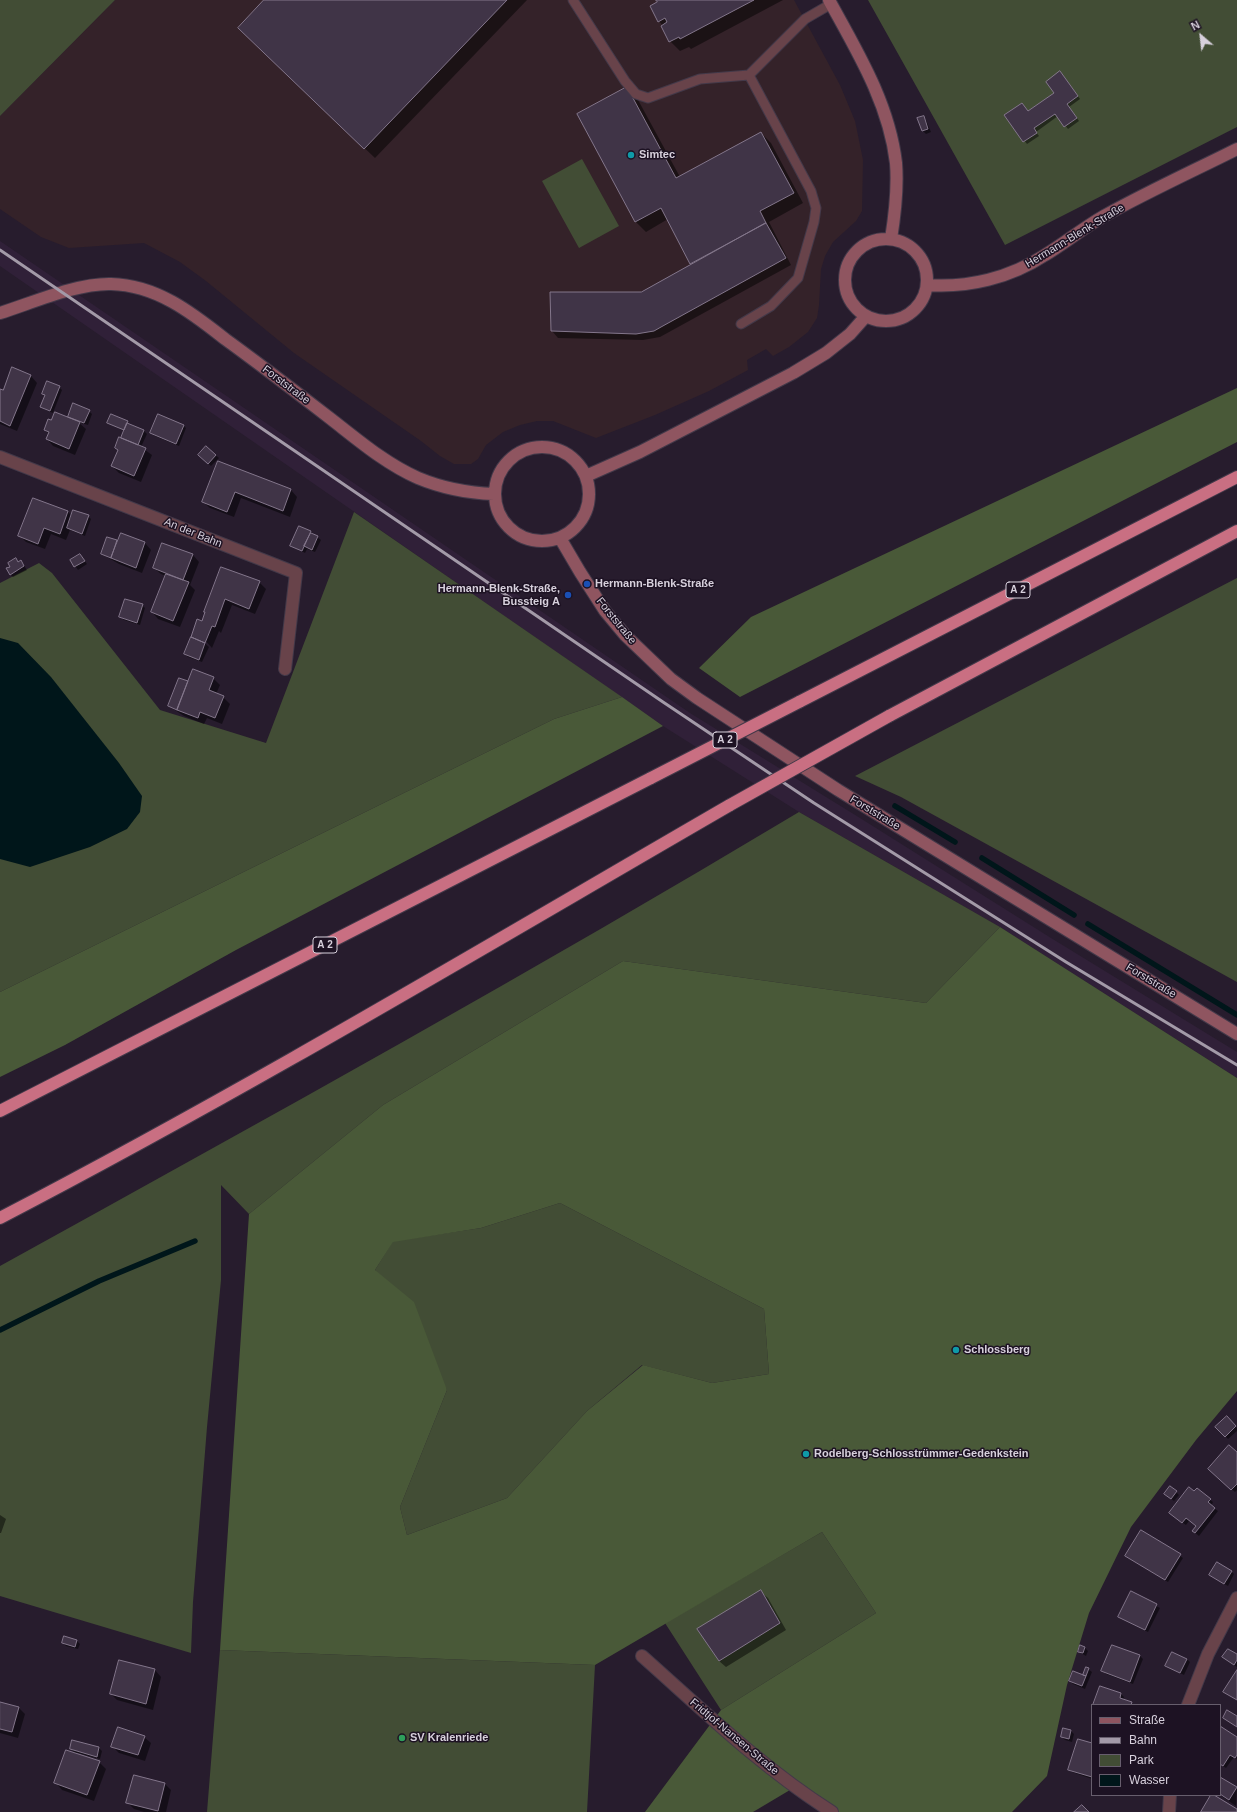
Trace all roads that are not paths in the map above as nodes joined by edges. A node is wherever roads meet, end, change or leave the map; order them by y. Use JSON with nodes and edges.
{"nodes":[{"id":1,"x":573,"y":0,"type":"edge"},
{"id":2,"x":830,"y":2,"type":"edge"},
{"id":3,"x":748,"y":75,"type":"junction"},
{"id":4,"x":1237,"y":149,"type":"edge"},
{"id":5,"x":891,"y":239,"type":"junction"},
{"id":6,"x":926,"y":285,"type":"junction"},
{"id":7,"x":0,"y":313,"type":"edge"},
{"id":8,"x":866,"y":316,"type":"junction"},
{"id":9,"x":741,"y":324,"type":"dead end"},
{"id":10,"x":0,"y":457,"type":"edge"},
{"id":11,"x":586,"y":476,"type":"junction"},
{"id":12,"x":1237,"y":477,"type":"edge"},
{"id":13,"x":494,"y":494,"type":"junction"},
{"id":14,"x":1237,"y":531,"type":"edge"},
{"id":15,"x":560,"y":538,"type":"junction"},
{"id":16,"x":286,"y":669,"type":"dead end"},
{"id":17,"x":1237,"y":1034,"type":"edge"},
{"id":18,"x":0,"y":1111,"type":"edge"},
{"id":19,"x":0,"y":1218,"type":"edge"},
{"id":20,"x":1237,"y":1598,"type":"edge"},
{"id":21,"x":642,"y":1656,"type":"dead end"},
{"id":22,"x":1188,"y":1704,"type":"edge"},
{"id":23,"x":1170,"y":1796,"type":"edge"},
{"id":24,"x":832,"y":1812,"type":"edge"},
{"id":25,"x":1169,"y":1812,"type":"edge"}],
"edges":[{"from":1,"to":3,"type":"lane"},
{"from":2,"to":3,"type":"lane"},
{"from":2,"to":5,"type":"main road"},
{"from":3,"to":9,"type":"lane"},
{"from":4,"to":6,"type":"main road","name":"Hermann-Blenk-Straße"},
{"from":5,"to":6,"type":"main road"},
{"from":5,"to":8,"type":"main road"},
{"from":6,"to":8,"type":"main road"},
{"from":7,"to":13,"type":"main road","name":"Forststraße"},
{"from":8,"to":11,"type":"main road"},
{"from":10,"to":16,"type":"street","name":"An der Bahn"},
{"from":11,"to":13,"type":"main road"},
{"from":11,"to":15,"type":"main road"},
{"from":12,"to":18,"type":"highway","number":"A 2","bridge":true},
{"from":13,"to":15,"type":"main road"},
{"from":14,"to":19,"type":"highway","bridge":true},
{"from":15,"to":17,"type":"main road","name":"Forststraße"},
{"from":20,"to":22,"type":"street"},
{"from":21,"to":24,"type":"street","name":"Fridtjof-Nansen-Straße"},
{"from":23,"to":25,"type":"street"}]}
